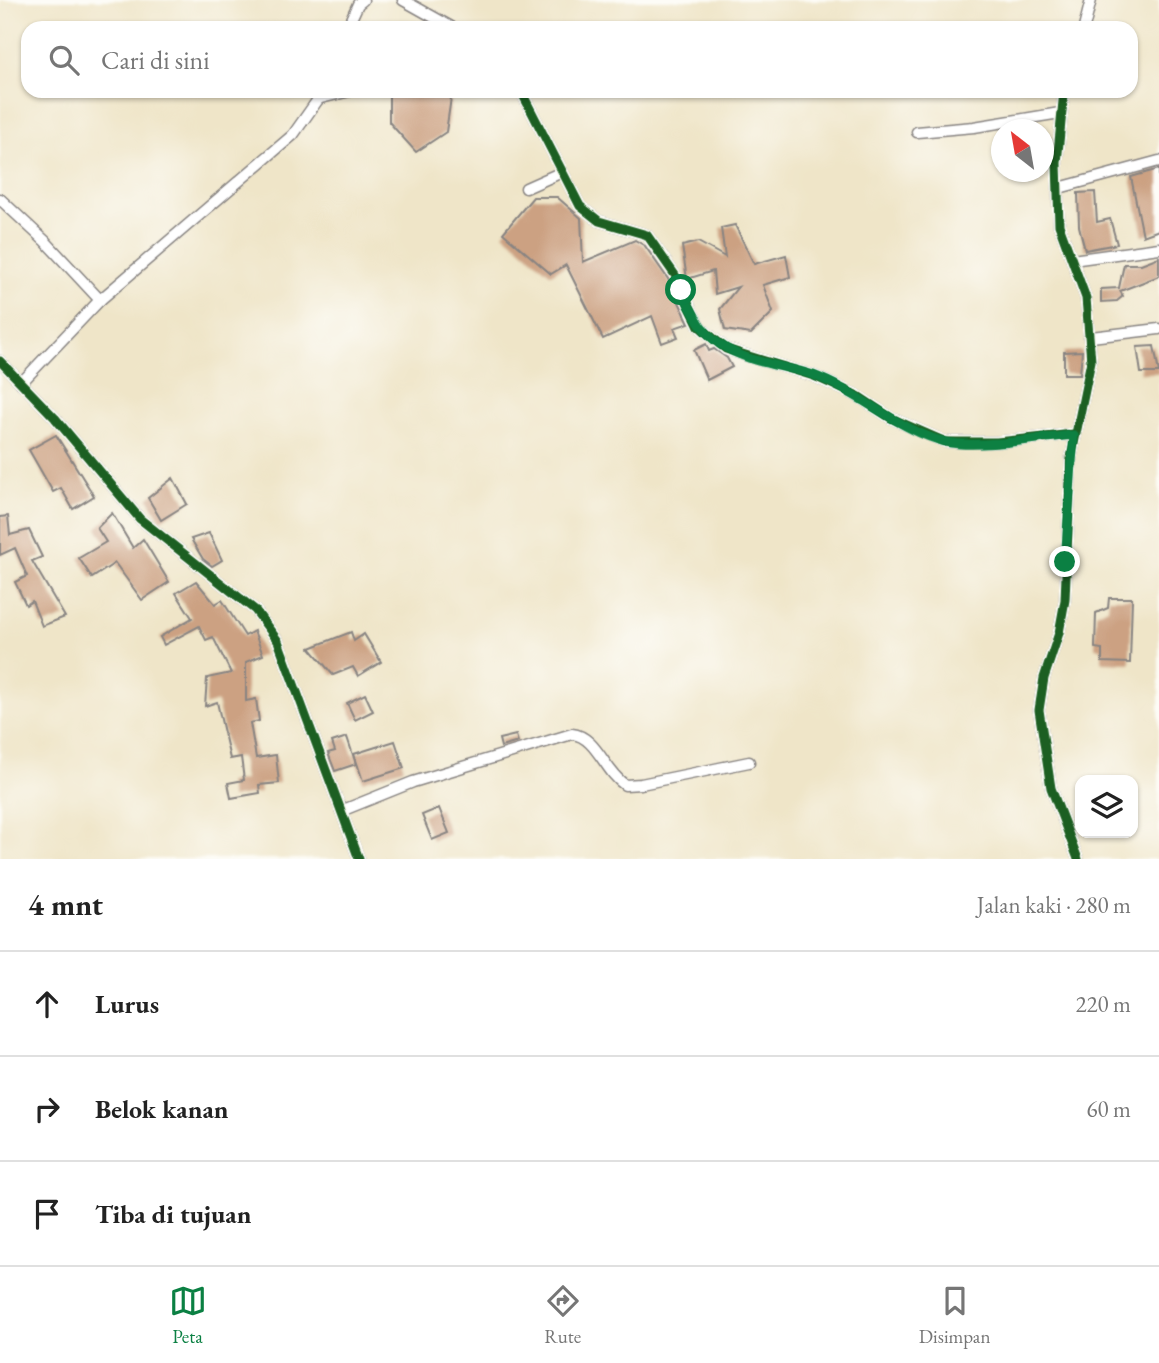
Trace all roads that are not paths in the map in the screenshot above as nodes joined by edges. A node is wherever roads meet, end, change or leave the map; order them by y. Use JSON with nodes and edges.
{"nodes":[{"id":1,"x":363,"y":0,"type":"edge"},
{"id":2,"x":403,"y":0,"type":"edge"},
{"id":3,"x":1091,"y":0,"type":"edge"},
{"id":4,"x":350,"y":21,"type":"edge"},
{"id":5,"x":440,"y":21,"type":"edge"},
{"id":6,"x":1086,"y":21,"type":"edge"},
{"id":7,"x":320,"y":98,"type":"edge"},
{"id":8,"x":525,"y":98,"type":"edge"},
{"id":9,"x":1063,"y":98,"type":"edge"},
{"id":10,"x":1060,"y":113,"type":"junction"},
{"id":11,"x":917,"y":132,"type":"dead end"},
{"id":12,"x":1159,"y":161,"type":"edge"},
{"id":13,"x":562,"y":172,"type":"junction"},
{"id":14,"x":526,"y":188,"type":"dead end"},
{"id":15,"x":1059,"y":188,"type":"junction"},
{"id":16,"x":0,"y":199,"type":"edge"},
{"id":17,"x":1159,"y":248,"type":"edge"},
{"id":18,"x":1072,"y":260,"type":"junction"},
{"id":19,"x":100,"y":300,"type":"junction"},
{"id":20,"x":1159,"y":330,"type":"edge"},
{"id":21,"x":1091,"y":337,"type":"junction"},
{"id":22,"x":0,"y":361,"type":"edge"},
{"id":23,"x":21,"y":383,"type":"junction"},
{"id":24,"x":1074,"y":435,"type":"junction"},
{"id":25,"x":749,"y":762,"type":"dead end"},
{"id":26,"x":341,"y":811,"type":"junction"},
{"id":27,"x":359,"y":859,"type":"edge"},
{"id":28,"x":1078,"y":859,"type":"edge"}],
"edges":[{"from":1,"to":4,"type":"street"},
{"from":2,"to":5,"type":"street"},
{"from":3,"to":6,"type":"street"},
{"from":7,"to":19,"type":"street"},
{"from":8,"to":13,"type":"street"},
{"from":9,"to":10,"type":"street"},
{"from":10,"to":11,"type":"street"},
{"from":10,"to":15,"type":"street"},
{"from":12,"to":15,"type":"street"},
{"from":13,"to":14,"type":"street"},
{"from":13,"to":24,"type":"street"},
{"from":15,"to":18,"type":"street"},
{"from":16,"to":19,"type":"street"},
{"from":17,"to":18,"type":"street"},
{"from":18,"to":21,"type":"street"},
{"from":19,"to":23,"type":"street"},
{"from":20,"to":21,"type":"street"},
{"from":21,"to":24,"type":"street"},
{"from":22,"to":23,"type":"street"},
{"from":23,"to":26,"type":"street"},
{"from":24,"to":28,"type":"street"},
{"from":25,"to":26,"type":"street"},
{"from":26,"to":27,"type":"street"}]}
